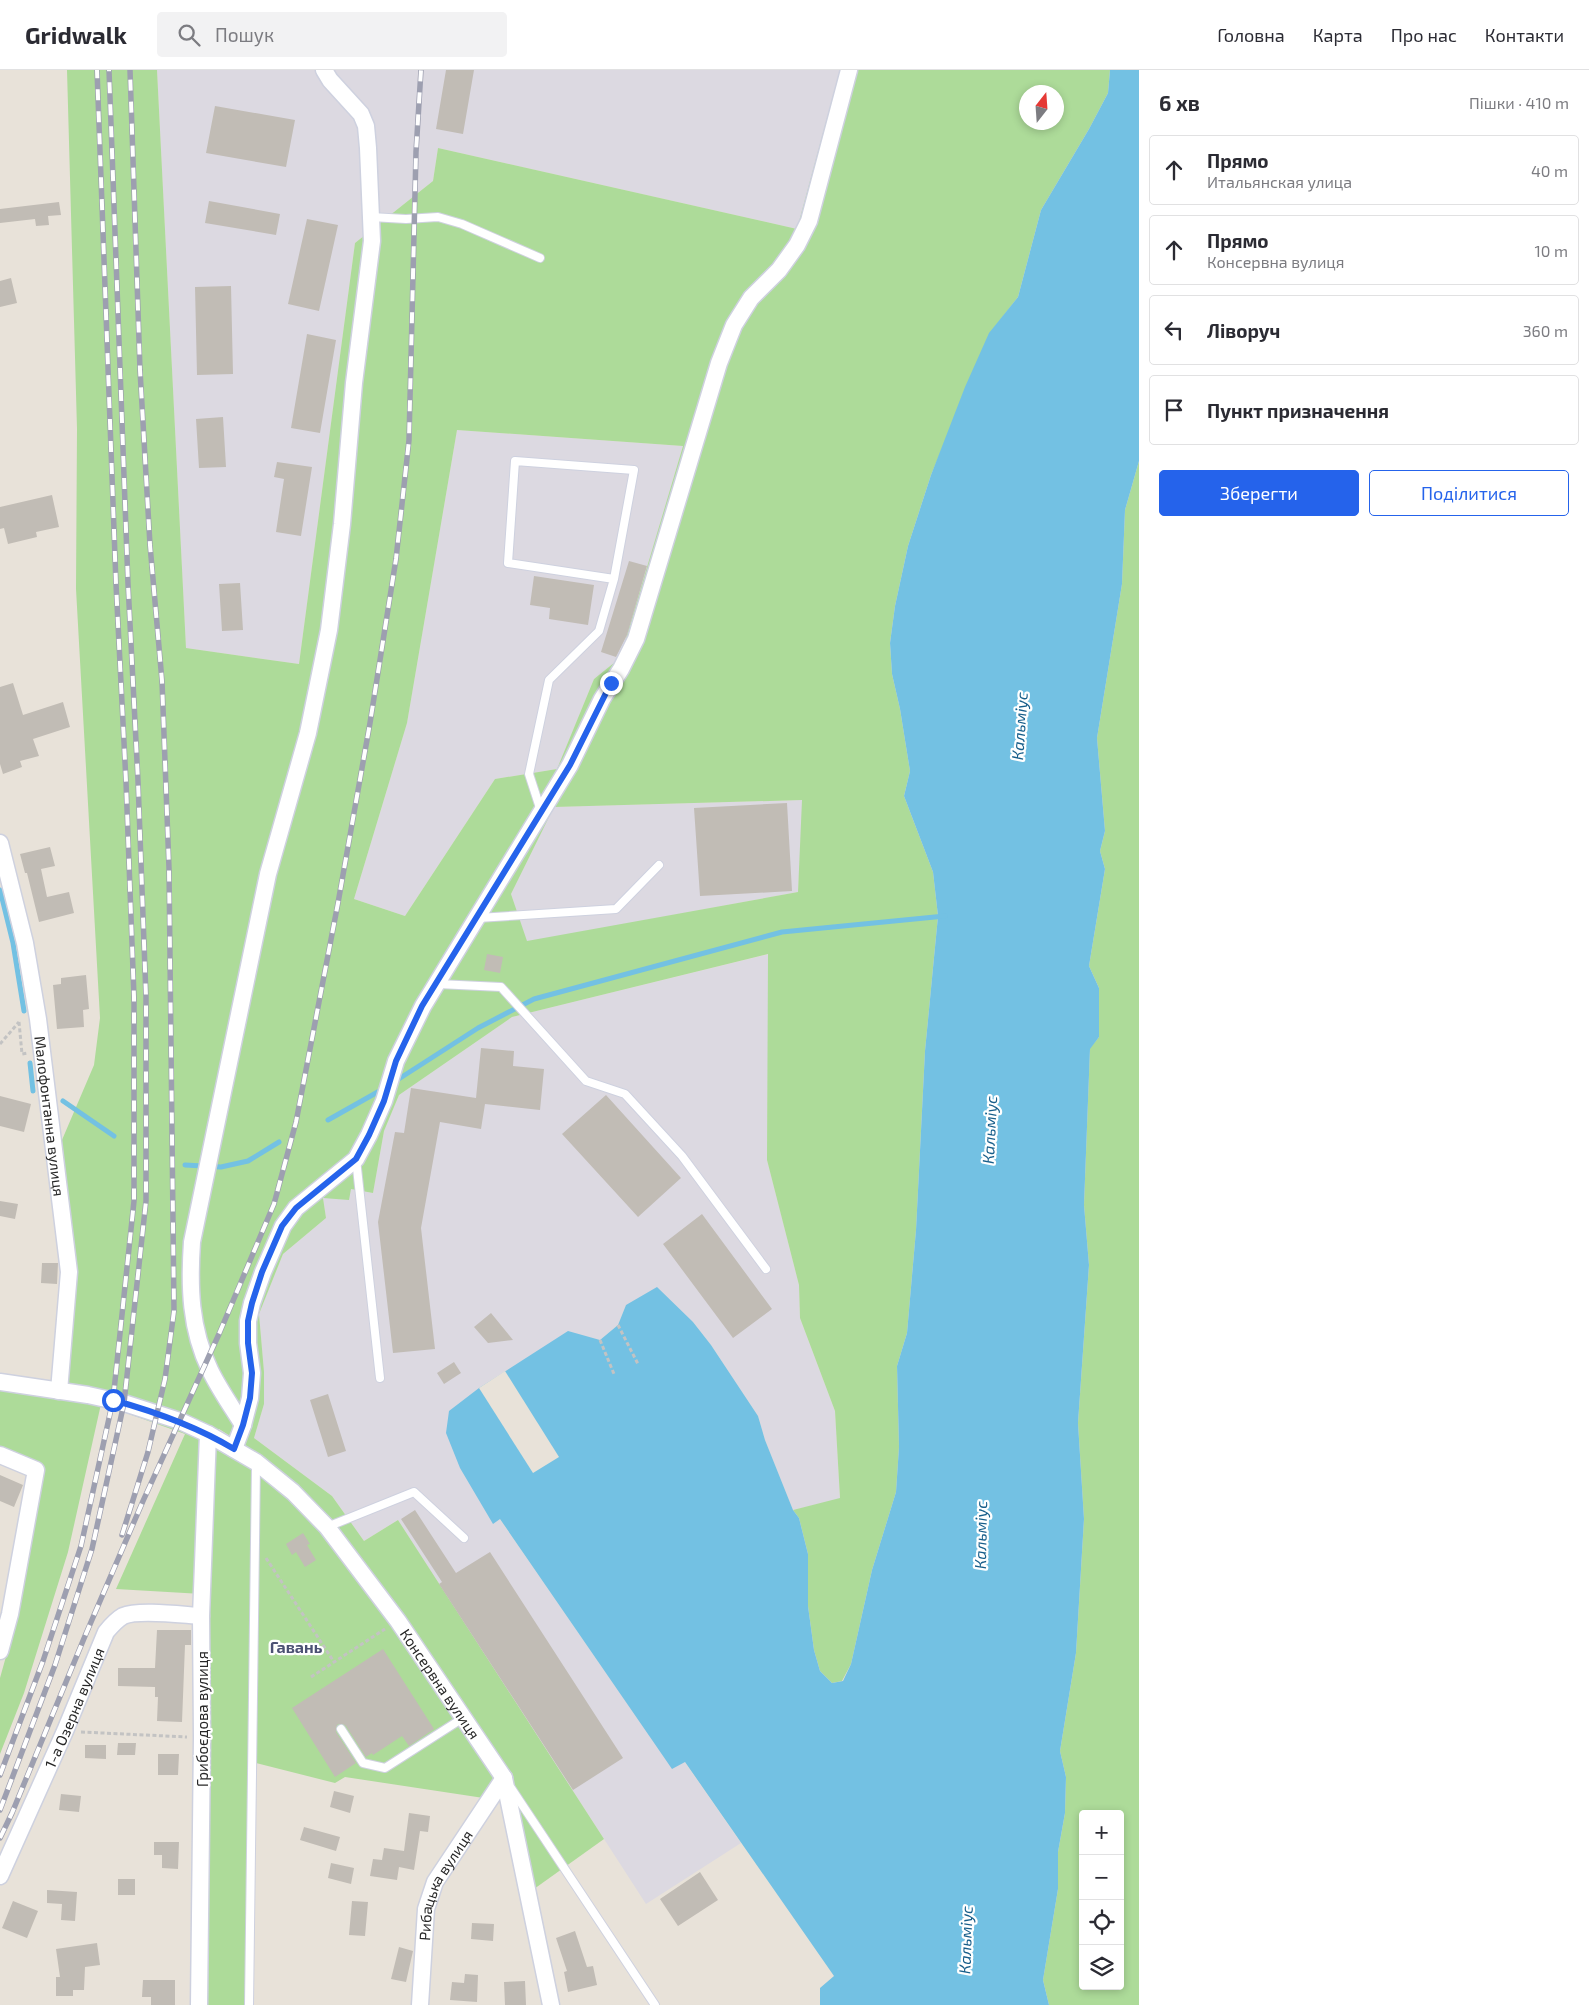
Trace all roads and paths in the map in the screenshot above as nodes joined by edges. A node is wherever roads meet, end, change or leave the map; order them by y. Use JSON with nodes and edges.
{"nodes":[{"id":1,"x":324,"y":70,"type":"edge"},
{"id":2,"x":849,"y":70,"type":"edge"},
{"id":3,"x":371,"y":217,"type":"junction"},
{"id":4,"x":540,"y":258,"type":"dead end"},
{"id":5,"x":614,"y":579,"type":"junction"},
{"id":6,"x":541,"y":812,"type":"junction"},
{"id":7,"x":0,"y":843,"type":"edge"},
{"id":8,"x":658,"y":864,"type":"dead end"},
{"id":9,"x":476,"y":918,"type":"junction"},
{"id":10,"x":436,"y":984,"type":"junction"},
{"id":11,"x":0,"y":1044,"type":"edge"},
{"id":12,"x":22,"y":1054,"type":"dead end"},
{"id":13,"x":356,"y":1159,"type":"junction"},
{"id":14,"x":766,"y":1269,"type":"dead end"},
{"id":15,"x":618,"y":1325,"type":"dead end"},
{"id":16,"x":600,"y":1340,"type":"dead end"},
{"id":17,"x":638,"y":1364,"type":"dead end"},
{"id":18,"x":614,"y":1374,"type":"dead end"},
{"id":19,"x":380,"y":1378,"type":"dead end"},
{"id":20,"x":0,"y":1382,"type":"edge"},
{"id":21,"x":59,"y":1391,"type":"junction"},
{"id":22,"x":243,"y":1425,"type":"junction"},
{"id":23,"x":208,"y":1434,"type":"junction"},
{"id":24,"x":234,"y":1449,"type":"junction"},
{"id":25,"x":0,"y":1455,"type":"edge"},
{"id":26,"x":256,"y":1462,"type":"junction"},
{"id":27,"x":327,"y":1527,"type":"junction"},
{"id":28,"x":464,"y":1538,"type":"dead end"},
{"id":29,"x":255,"y":1542,"type":"junction"},
{"id":30,"x":201,"y":1616,"type":"junction"},
{"id":31,"x":398,"y":1621,"type":"junction"},
{"id":32,"x":0,"y":1651,"type":"edge"},
{"id":33,"x":334,"y":1662,"type":"junction"},
{"id":34,"x":311,"y":1678,"type":"dead end"},
{"id":35,"x":463,"y":1718,"type":"junction"},
{"id":36,"x":341,"y":1729,"type":"dead end"},
{"id":37,"x":64,"y":1731,"type":"junction"},
{"id":38,"x":202,"y":1738,"type":"junction"},
{"id":39,"x":504,"y":1778,"type":"junction"},
{"id":40,"x":0,"y":1876,"type":"edge"},
{"id":41,"x":199,"y":2005,"type":"edge"},
{"id":42,"x":248,"y":2005,"type":"edge"},
{"id":43,"x":420,"y":2005,"type":"edge"},
{"id":44,"x":551,"y":2005,"type":"edge"},
{"id":45,"x":655,"y":2005,"type":"edge"}],
"edges":[{"from":1,"to":3,"type":"street"},
{"from":2,"to":6,"type":"street"},
{"from":3,"to":4,"type":"lane"},
{"from":3,"to":22,"type":"street"},
{"from":5,"to":5,"type":"lane"},
{"from":5,"to":6,"type":"lane"},
{"from":6,"to":9,"type":"street"},
{"from":7,"to":21,"type":"street","name":"Малофонтанна вулиця"},
{"from":8,"to":9,"type":"lane"},
{"from":9,"to":10,"type":"street"},
{"from":10,"to":13,"type":"street"},
{"from":10,"to":14,"type":"lane"},
{"from":11,"to":12,"type":"path"},
{"from":13,"to":19,"type":"lane"},
{"from":13,"to":22,"type":"street"},
{"from":15,"to":17,"type":"path"},
{"from":16,"to":18,"type":"path"},
{"from":20,"to":21,"type":"street","name":"Консервна вулиця"},
{"from":21,"to":23,"type":"street","name":"Консервна вулиця"},
{"from":22,"to":24,"type":"street"},
{"from":23,"to":24,"type":"street","name":"Консервна вулиця"},
{"from":23,"to":30,"type":"street","name":"Грибоєдова вулиця"},
{"from":24,"to":26,"type":"street","name":"Консервна вулиця"},
{"from":25,"to":32,"type":"street"},
{"from":26,"to":27,"type":"street","name":"Консервна вулиця"},
{"from":26,"to":29,"type":"lane"},
{"from":27,"to":28,"type":"lane"},
{"from":27,"to":31,"type":"street","name":"Консервна вулиця"},
{"from":29,"to":33,"type":"path"},
{"from":29,"to":42,"type":"lane"},
{"from":30,"to":37,"type":"street","name":"1-а Озерна вулиця"},
{"from":30,"to":38,"type":"street","name":"Грибоєдова вулиця"},
{"from":31,"to":33,"type":"path"},
{"from":31,"to":35,"type":"street","name":"Консервна вулиця"},
{"from":33,"to":34,"type":"path"},
{"from":35,"to":36,"type":"lane"},
{"from":35,"to":39,"type":"street","name":"Консервна вулиця"},
{"from":37,"to":38,"type":"path"},
{"from":37,"to":40,"type":"street","name":"1-а Озерна вулиця"},
{"from":38,"to":41,"type":"street","name":"Грибоєдова вулиця"},
{"from":39,"to":43,"type":"street","name":"Рибацька вулиця"},
{"from":39,"to":44,"type":"street","name":"Консервна вулиця"},
{"from":39,"to":45,"type":"lane"}]}
